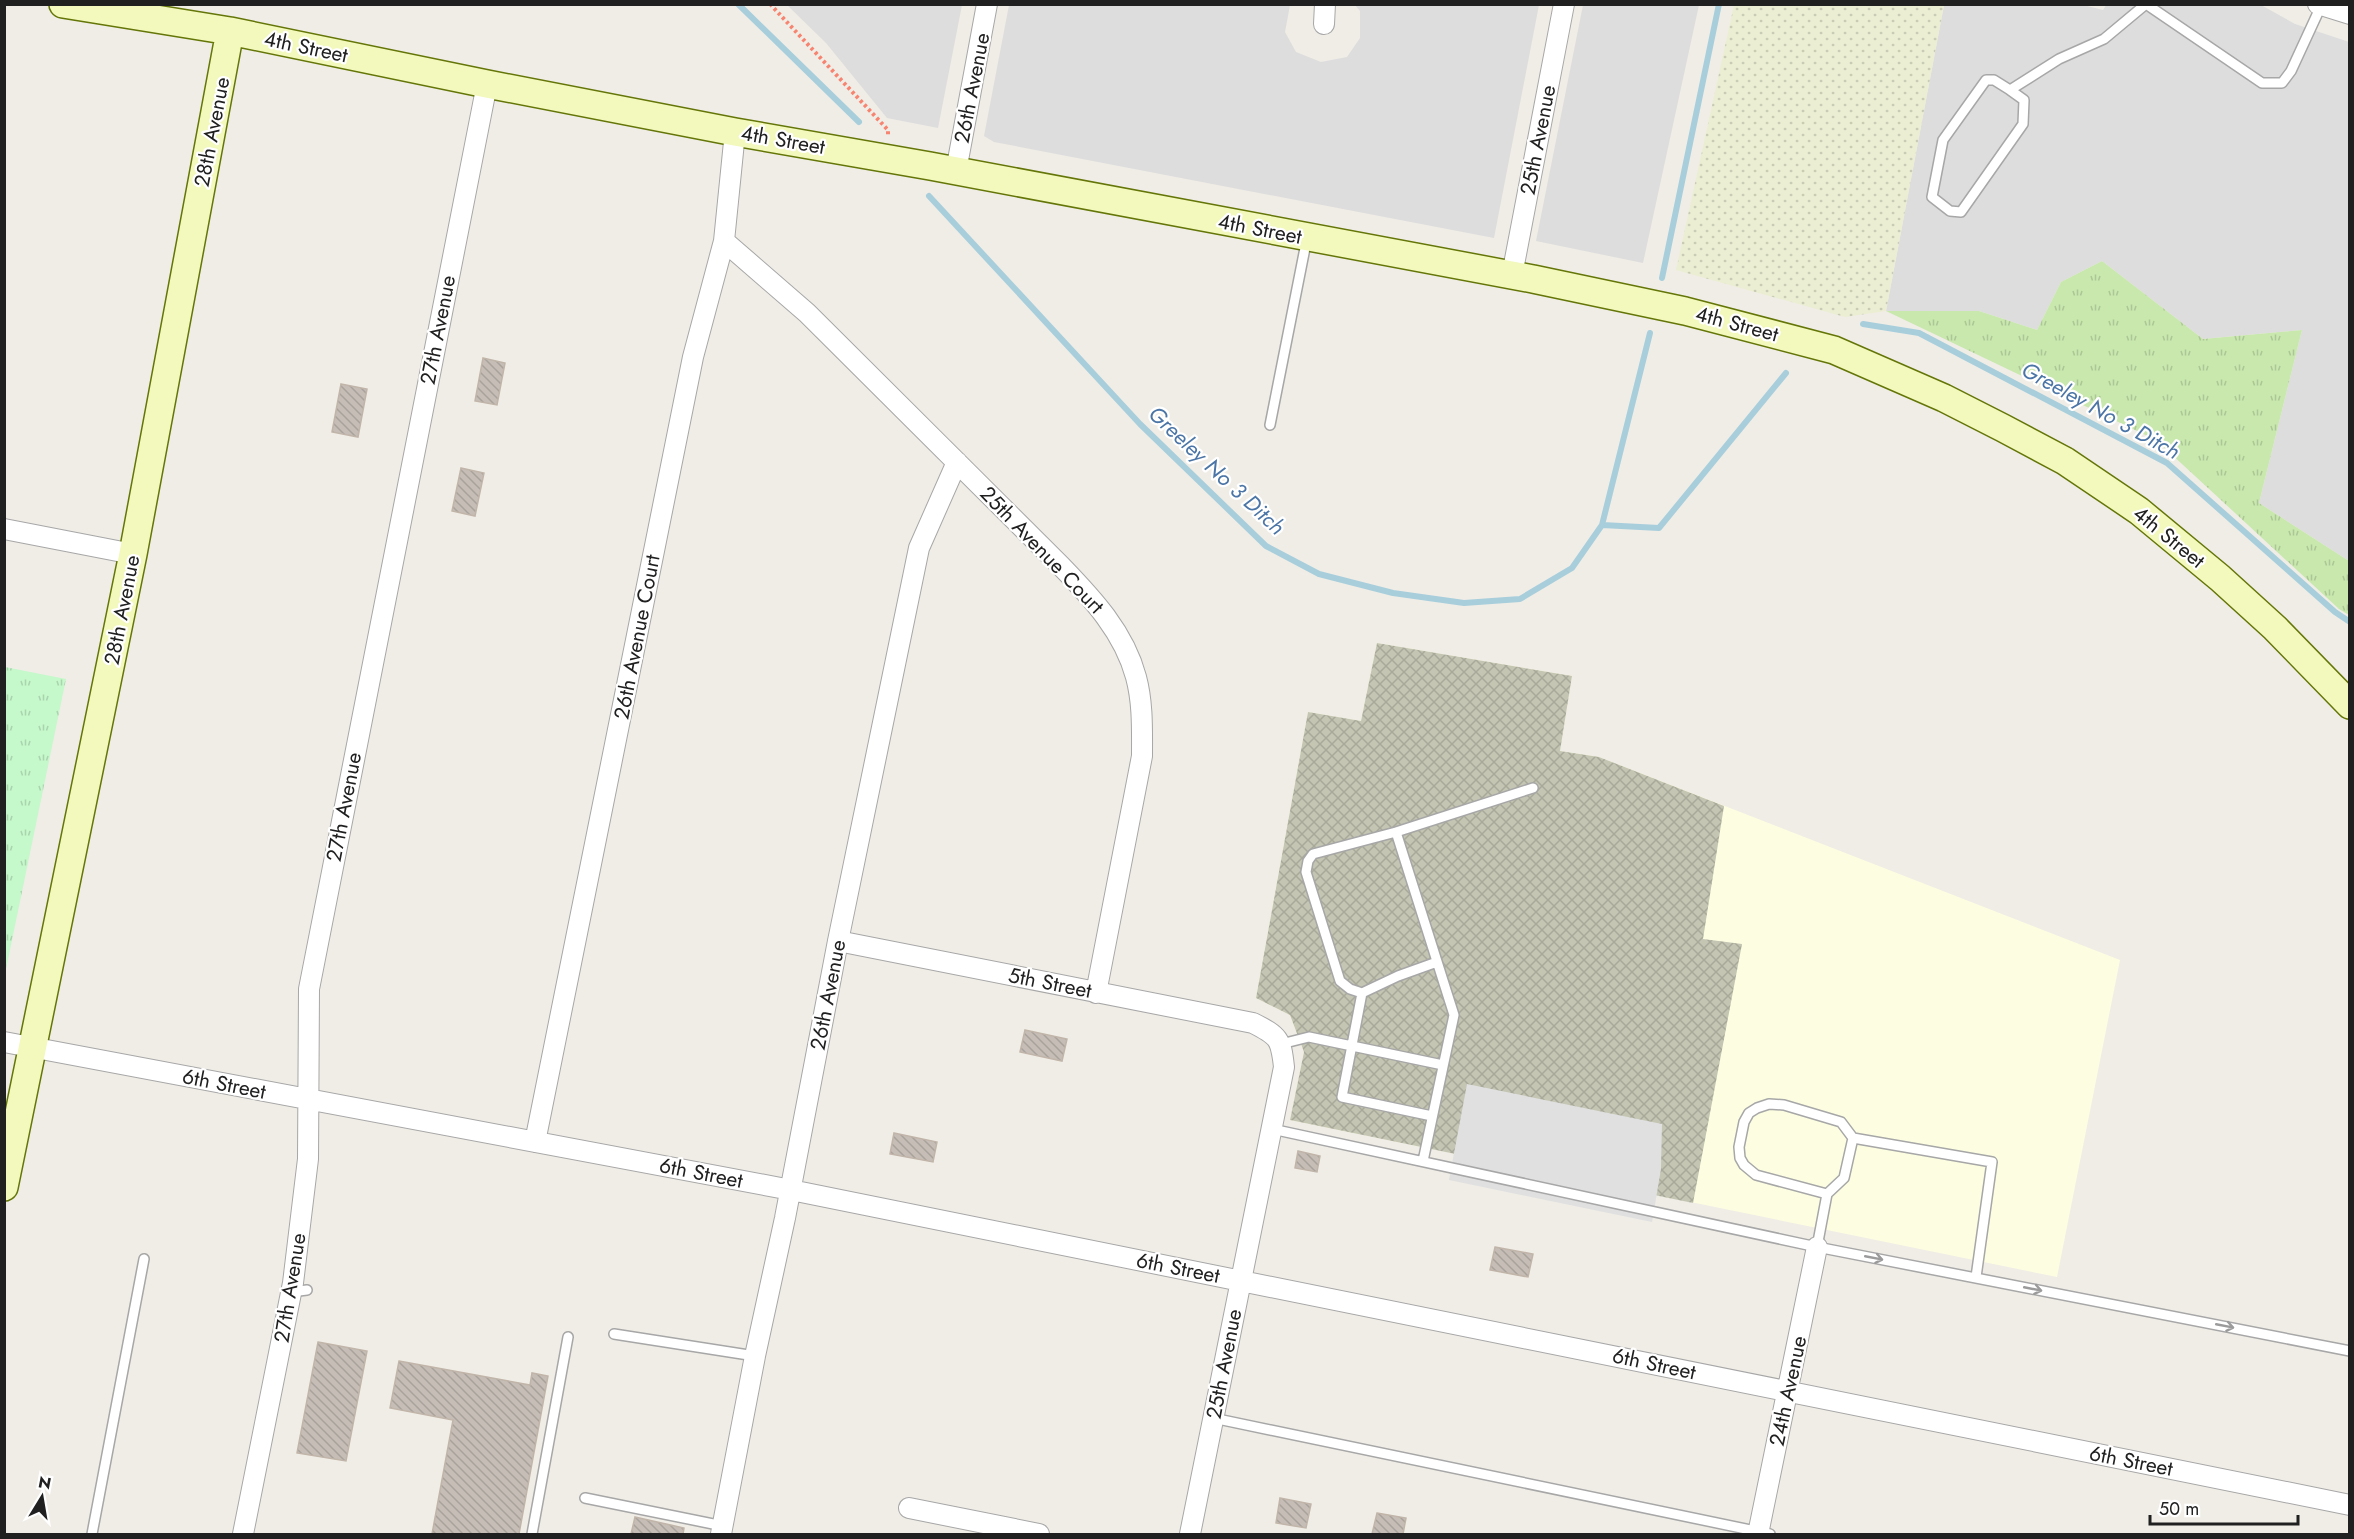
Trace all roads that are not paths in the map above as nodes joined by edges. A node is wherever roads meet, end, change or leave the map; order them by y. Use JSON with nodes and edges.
{"nodes":[{"id":1,"x":63,"y":4,"type":"edge"},
{"id":2,"x":987,"y":4,"type":"edge"},
{"id":3,"x":1564,"y":4,"type":"edge"},
{"id":4,"x":2320,"y":5,"type":"edge"},
{"id":5,"x":2349,"y":14,"type":"edge"},
{"id":6,"x":230,"y":31,"type":"junction"},
{"id":7,"x":487,"y":84,"type":"junction"},
{"id":8,"x":2010,"y":90,"type":"junction"},
{"id":9,"x":735,"y":132,"type":"junction"},
{"id":10,"x":956,"y":171,"type":"junction"},
{"id":11,"x":1307,"y":238,"type":"junction"},
{"id":12,"x":724,"y":242,"type":"junction"},
{"id":13,"x":1512,"y":275,"type":"junction"},
{"id":14,"x":1270,"y":425,"type":"dead end"},
{"id":15,"x":957,"y":462,"type":"junction"},
{"id":16,"x":4,"y":529,"type":"edge"},
{"id":17,"x":133,"y":554,"type":"junction"},
{"id":18,"x":2349,"y":705,"type":"edge"},
{"id":19,"x":1533,"y":788,"type":"dead end"},
{"id":20,"x":1396,"y":831,"type":"junction"},
{"id":21,"x":838,"y":941,"type":"junction"},
{"id":22,"x":1437,"y":962,"type":"junction"},
{"id":23,"x":1096,"y":993,"type":"junction"},
{"id":24,"x":1362,"y":993,"type":"junction"},
{"id":25,"x":4,"y":1042,"type":"edge"},
{"id":26,"x":1281,"y":1044,"type":"junction"},
{"id":27,"x":1352,"y":1046,"type":"junction"},
{"id":28,"x":33,"y":1047,"type":"junction"},
{"id":29,"x":1443,"y":1065,"type":"junction"},
{"id":30,"x":307,"y":1100,"type":"junction"},
{"id":31,"x":1432,"y":1116,"type":"junction"},
{"id":32,"x":1272,"y":1129,"type":"junction"},
{"id":33,"x":1853,"y":1138,"type":"junction"},
{"id":34,"x":535,"y":1142,"type":"junction"},
{"id":35,"x":1423,"y":1161,"type":"junction"},
{"id":36,"x":4,"y":1186,"type":"edge"},
{"id":37,"x":791,"y":1190,"type":"junction"},
{"id":38,"x":1827,"y":1194,"type":"junction"},
{"id":39,"x":1817,"y":1246,"type":"junction"},
{"id":40,"x":144,"y":1259,"type":"dead end"},
{"id":41,"x":1976,"y":1277,"type":"junction"},
{"id":42,"x":1242,"y":1280,"type":"junction"},
{"id":43,"x":614,"y":1334,"type":"dead end"},
{"id":44,"x":568,"y":1337,"type":"dead end"},
{"id":45,"x":2349,"y":1351,"type":"edge"},
{"id":46,"x":754,"y":1356,"type":"junction"},
{"id":47,"x":1787,"y":1391,"type":"junction"},
{"id":48,"x":1214,"y":1418,"type":"junction"},
{"id":49,"x":585,"y":1498,"type":"dead end"},
{"id":50,"x":2349,"y":1505,"type":"edge"},
{"id":51,"x":909,"y":1508,"type":"dead end"},
{"id":52,"x":722,"y":1530,"type":"edge"},
{"id":53,"x":92,"y":1534,"type":"edge"},
{"id":54,"x":243,"y":1534,"type":"edge"},
{"id":55,"x":532,"y":1534,"type":"edge"},
{"id":56,"x":1039,"y":1534,"type":"edge"},
{"id":57,"x":1190,"y":1534,"type":"edge"},
{"id":58,"x":1762,"y":1534,"type":"edge"}],
"edges":[{"from":1,"to":6,"type":"main road","name":"4th Street"},
{"from":2,"to":10,"type":"street","name":"26th Avenue"},
{"from":3,"to":13,"type":"street","name":"25th Avenue"},
{"from":4,"to":5,"type":"street"},
{"from":4,"to":8,"type":"lane"},
{"from":6,"to":7,"type":"main road","name":"4th Street"},
{"from":6,"to":17,"type":"main road","name":"28th Avenue"},
{"from":7,"to":9,"type":"main road","name":"4th Street"},
{"from":7,"to":30,"type":"street","name":"27th Avenue"},
{"from":8,"to":8,"type":"lane"},
{"from":9,"to":10,"type":"main road","name":"4th Street"},
{"from":9,"to":12,"type":"street","name":"26th Avenue Court"},
{"from":10,"to":11,"type":"main road","name":"4th Street"},
{"from":11,"to":13,"type":"main road","name":"4th Street"},
{"from":11,"to":14,"type":"lane"},
{"from":12,"to":15,"type":"street","name":"25th Avenue Court"},
{"from":12,"to":34,"type":"street","name":"26th Avenue Court"},
{"from":13,"to":18,"type":"main road","name":"4th Street"},
{"from":15,"to":21,"type":"street","name":"26th Avenue"},
{"from":15,"to":23,"type":"street","name":"25th Avenue Court"},
{"from":16,"to":17,"type":"street"},
{"from":17,"to":28,"type":"main road","name":"28th Avenue"},
{"from":19,"to":20,"type":"lane"},
{"from":20,"to":22,"type":"lane"},
{"from":20,"to":24,"type":"lane"},
{"from":21,"to":23,"type":"street","name":"5th Street"},
{"from":21,"to":37,"type":"street","name":"26th Avenue"},
{"from":22,"to":24,"type":"lane"},
{"from":22,"to":29,"type":"lane"},
{"from":23,"to":26,"type":"street","name":"5th Street"},
{"from":24,"to":27,"type":"lane"},
{"from":25,"to":28,"type":"street","name":"6th Street"},
{"from":26,"to":27,"type":"lane"},
{"from":26,"to":32,"type":"street","name":"25th Avenue"},
{"from":27,"to":29,"type":"lane"},
{"from":27,"to":31,"type":"lane"},
{"from":28,"to":30,"type":"street","name":"6th Street"},
{"from":28,"to":36,"type":"main road","name":"28th Avenue"},
{"from":29,"to":31,"type":"lane"},
{"from":30,"to":34,"type":"street","name":"6th Street"},
{"from":30,"to":54,"type":"street","name":"27th Avenue"},
{"from":31,"to":35,"type":"lane"},
{"from":32,"to":35,"type":"lane"},
{"from":32,"to":42,"type":"street","name":"25th Avenue"},
{"from":33,"to":38,"type":"lane"},
{"from":33,"to":38,"type":"lane"},
{"from":33,"to":41,"type":"lane"},
{"from":34,"to":37,"type":"street","name":"6th Street"},
{"from":35,"to":39,"type":"lane"},
{"from":37,"to":42,"type":"street","name":"6th Street"},
{"from":37,"to":46,"type":"street","name":"26th Avenue"},
{"from":38,"to":39,"type":"lane"},
{"from":39,"to":41,"type":"lane","one_way":true},
{"from":39,"to":47,"type":"street","name":"24th Avenue"},
{"from":40,"to":53,"type":"lane"},
{"from":41,"to":45,"type":"lane","one_way":true},
{"from":42,"to":47,"type":"street","name":"6th Street"},
{"from":42,"to":48,"type":"street","name":"25th Avenue"},
{"from":43,"to":46,"type":"lane"},
{"from":44,"to":55,"type":"lane"},
{"from":46,"to":52,"type":"street","name":"26th Avenue"},
{"from":47,"to":50,"type":"street","name":"6th Street"},
{"from":47,"to":58,"type":"street","name":"24th Avenue"},
{"from":48,"to":57,"type":"street","name":"25th Avenue"},
{"from":48,"to":58,"type":"lane"},
{"from":49,"to":52,"type":"lane"},
{"from":51,"to":56,"type":"street"}]}
